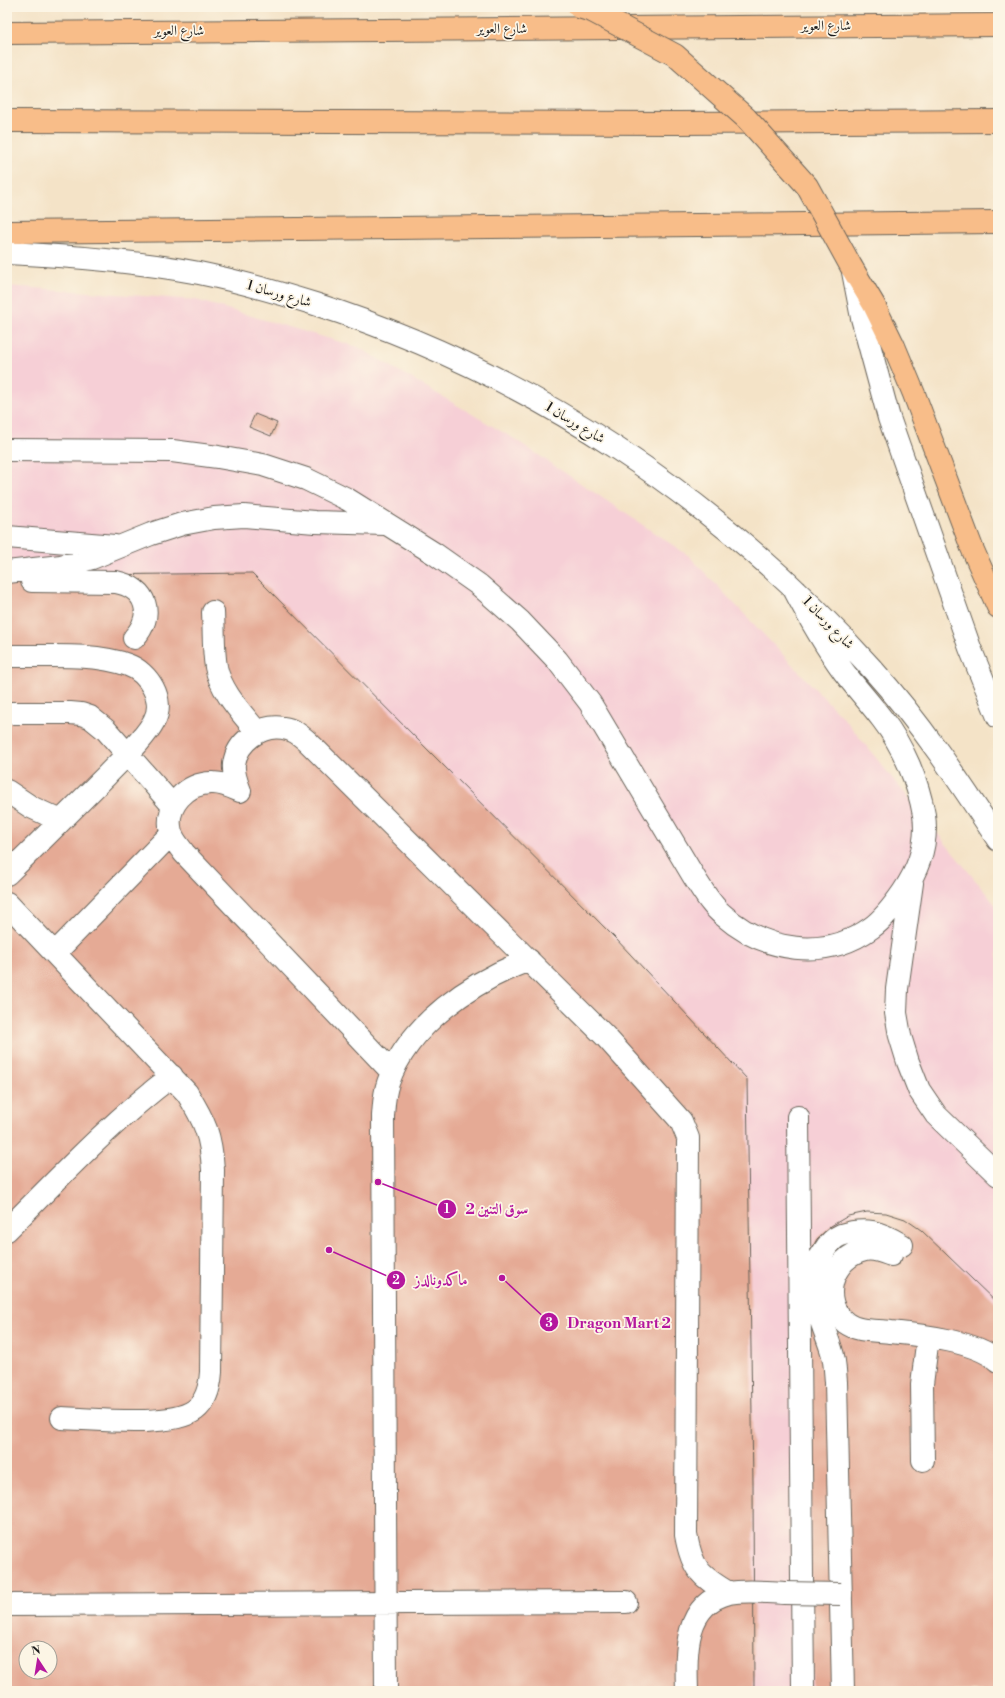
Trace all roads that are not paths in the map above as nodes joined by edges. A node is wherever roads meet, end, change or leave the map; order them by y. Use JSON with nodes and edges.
{"nodes":[{"id":1,"x":579,"y":7,"type":"edge"},
{"id":2,"x":998,"y":24,"type":"edge"},
{"id":3,"x":7,"y":33,"type":"edge"},
{"id":4,"x":7,"y":121,"type":"edge"},
{"id":5,"x":998,"y":121,"type":"edge"},
{"id":6,"x":998,"y":222,"type":"edge"},
{"id":7,"x":7,"y":232,"type":"edge"},
{"id":8,"x":7,"y":253,"type":"edge"},
{"id":9,"x":852,"y":268,"type":"junction"},
{"id":10,"x":28,"y":449,"type":"junction"},
{"id":11,"x":7,"y":450,"type":"edge"},
{"id":12,"x":7,"y":458,"type":"edge"},
{"id":13,"x":385,"y":524,"type":"junction"},
{"id":14,"x":7,"y":537,"type":"edge"},
{"id":15,"x":122,"y":546,"type":"junction"},
{"id":16,"x":7,"y":572,"type":"edge"},
{"id":17,"x":7,"y":581,"type":"edge"},
{"id":18,"x":794,"y":589,"type":"junction"},
{"id":19,"x":998,"y":606,"type":"edge"},
{"id":20,"x":213,"y":612,"type":"dead end"},
{"id":21,"x":134,"y":638,"type":"dead end"},
{"id":22,"x":7,"y":656,"type":"edge"},
{"id":23,"x":7,"y":713,"type":"edge"},
{"id":24,"x":998,"y":716,"type":"edge"},
{"id":25,"x":257,"y":732,"type":"junction"},
{"id":26,"x":127,"y":754,"type":"junction"},
{"id":27,"x":7,"y":791,"type":"edge"},
{"id":28,"x":173,"y":806,"type":"junction"},
{"id":29,"x":61,"y":821,"type":"junction"},
{"id":30,"x":171,"y":834,"type":"junction"},
{"id":31,"x":998,"y":840,"type":"edge"},
{"id":32,"x":7,"y":874,"type":"edge"},
{"id":33,"x":912,"y":878,"type":"junction"},
{"id":34,"x":7,"y":903,"type":"edge"},
{"id":35,"x":55,"y":953,"type":"junction"},
{"id":36,"x":529,"y":960,"type":"junction"},
{"id":37,"x":392,"y":1072,"type":"junction"},
{"id":38,"x":172,"y":1076,"type":"junction"},
{"id":39,"x":798,"y":1116,"type":"dead end"},
{"id":40,"x":998,"y":1175,"type":"edge"},
{"id":41,"x":7,"y":1230,"type":"edge"},
{"id":42,"x":928,"y":1337,"type":"junction"},
{"id":43,"x":998,"y":1361,"type":"edge"},
{"id":44,"x":62,"y":1418,"type":"dead end"},
{"id":45,"x":923,"y":1460,"type":"dead end"},
{"id":46,"x":729,"y":1593,"type":"junction"},
{"id":47,"x":841,"y":1594,"type":"junction"},
{"id":48,"x":626,"y":1602,"type":"dead end"},
{"id":49,"x":385,"y":1603,"type":"junction"},
{"id":50,"x":7,"y":1605,"type":"edge"},
{"id":51,"x":386,"y":1691,"type":"edge"},
{"id":52,"x":687,"y":1691,"type":"edge"},
{"id":53,"x":803,"y":1691,"type":"edge"},
{"id":54,"x":843,"y":1691,"type":"edge"}],
"edges":[{"from":1,"to":9,"type":"main road","bridge":true},
{"from":2,"to":3,"type":"main road","name":"شارع العوير"},
{"from":4,"to":5,"type":"main road"},
{"from":6,"to":7,"type":"main road"},
{"from":8,"to":18,"type":"street","name":"شارع ورسان 1"},
{"from":9,"to":19,"type":"main road"},
{"from":9,"to":24,"type":"street"},
{"from":10,"to":11,"type":"street"},
{"from":10,"to":12,"type":"street"},
{"from":10,"to":13,"type":"street"},
{"from":13,"to":15,"type":"street"},
{"from":13,"to":33,"type":"street"},
{"from":14,"to":15,"type":"street"},
{"from":15,"to":16,"type":"street"},
{"from":17,"to":21,"type":"street"},
{"from":18,"to":31,"type":"street","name":"شارع ورسان 1"},
{"from":18,"to":33,"type":"street"},
{"from":20,"to":25,"type":"street"},
{"from":22,"to":26,"type":"street"},
{"from":23,"to":26,"type":"street"},
{"from":25,"to":28,"type":"street"},
{"from":25,"to":36,"type":"street"},
{"from":26,"to":28,"type":"street"},
{"from":26,"to":29,"type":"street"},
{"from":27,"to":29,"type":"street"},
{"from":28,"to":30,"type":"street"},
{"from":29,"to":32,"type":"street"},
{"from":30,"to":35,"type":"street"},
{"from":30,"to":37,"type":"street"},
{"from":33,"to":40,"type":"street"},
{"from":34,"to":35,"type":"street"},
{"from":35,"to":38,"type":"street"},
{"from":36,"to":37,"type":"street"},
{"from":36,"to":46,"type":"street"},
{"from":37,"to":49,"type":"street"},
{"from":38,"to":41,"type":"street"},
{"from":38,"to":44,"type":"street"},
{"from":39,"to":53,"type":"street"},
{"from":42,"to":43,"type":"street"},
{"from":42,"to":45,"type":"street"},
{"from":42,"to":47,"type":"street"},
{"from":46,"to":47,"type":"street","bridge":true},
{"from":46,"to":52,"type":"street"},
{"from":47,"to":54,"type":"street"},
{"from":48,"to":49,"type":"street"},
{"from":49,"to":50,"type":"street"},
{"from":49,"to":51,"type":"street"}]}
